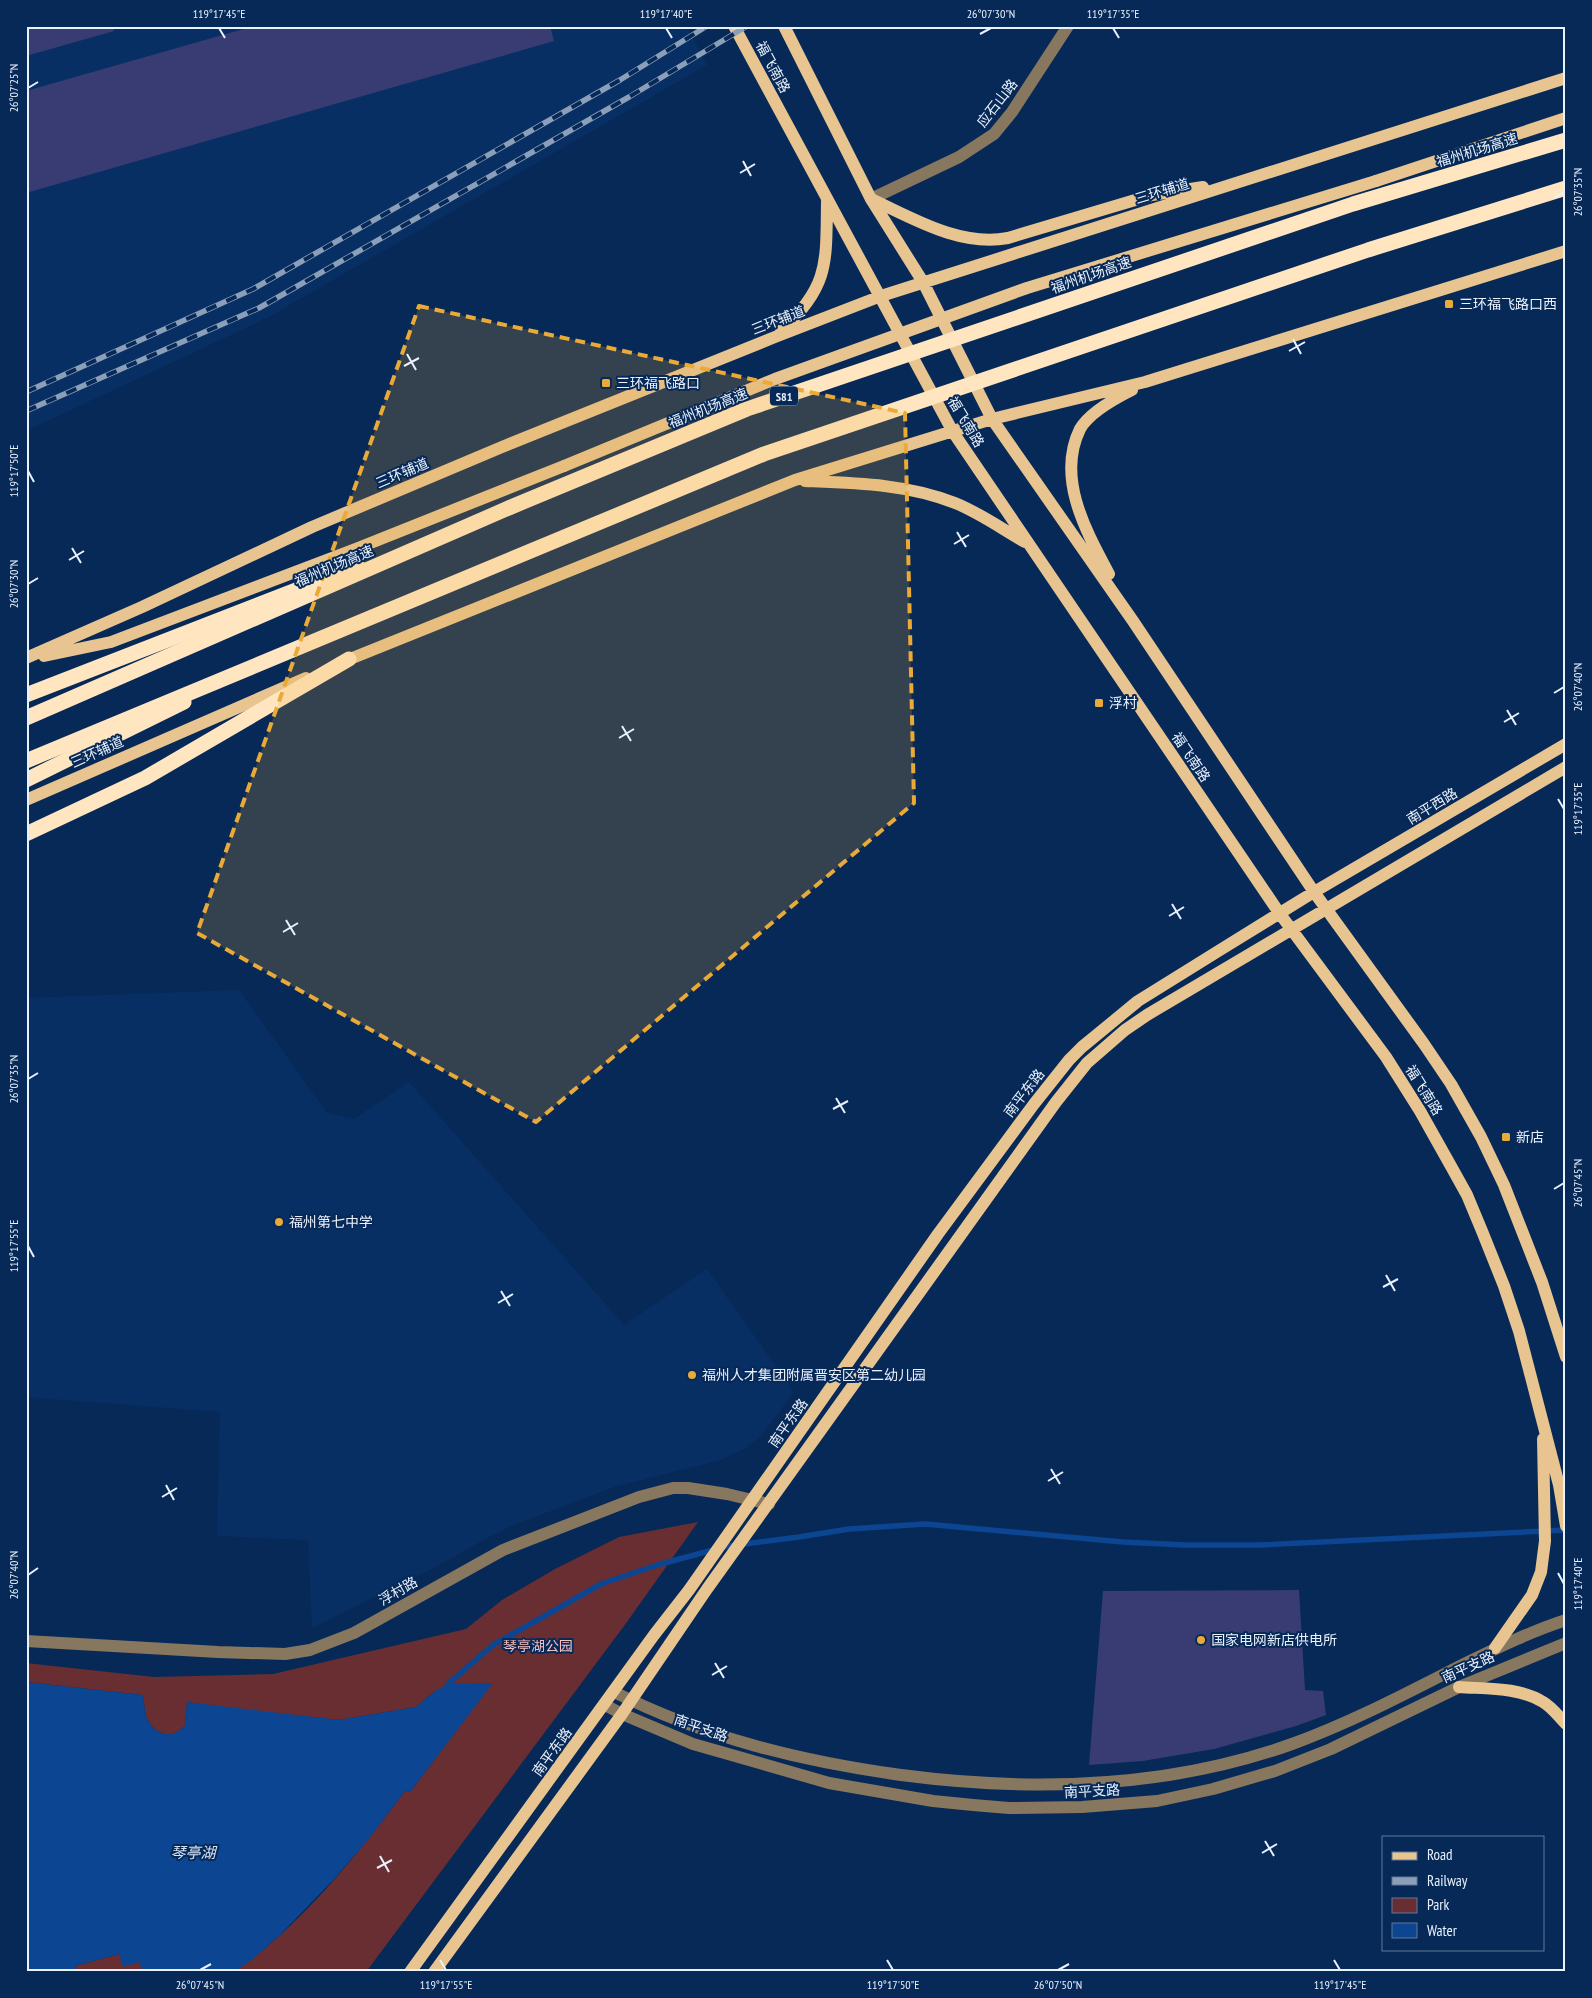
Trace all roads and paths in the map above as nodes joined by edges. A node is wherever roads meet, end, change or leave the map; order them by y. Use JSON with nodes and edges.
{"nodes":[{"id":1,"x":734,"y":26,"type":"edge"},
{"id":2,"x":784,"y":26,"type":"edge"},
{"id":3,"x":1068,"y":26,"type":"edge"},
{"id":4,"x":1566,"y":78,"type":"edge"},
{"id":5,"x":1566,"y":118,"type":"edge"},
{"id":6,"x":1566,"y":140,"type":"edge"},
{"id":7,"x":1240,"y":182,"type":"junction"},
{"id":8,"x":1566,"y":188,"type":"edge"},
{"id":9,"x":827,"y":198,"type":"junction"},
{"id":10,"x":872,"y":199,"type":"junction"},
{"id":11,"x":1566,"y":251,"type":"edge"},
{"id":12,"x":922,"y":282,"type":"junction"},
{"id":13,"x":881,"y":296,"type":"junction"},
{"id":14,"x":774,"y":336,"type":"junction"},
{"id":15,"x":1146,"y":382,"type":"junction"},
{"id":16,"x":992,"y":419,"type":"junction"},
{"id":17,"x":953,"y":432,"type":"junction"},
{"id":18,"x":795,"y":480,"type":"junction"},
{"id":19,"x":511,"y":507,"type":"junction"},
{"id":20,"x":1030,"y":545,"type":"junction"},
{"id":21,"x":1134,"y":621,"type":"junction"},
{"id":22,"x":26,"y":658,"type":"edge"},
{"id":23,"x":349,"y":659,"type":"junction"},
{"id":24,"x":267,"y":661,"type":"junction"},
{"id":25,"x":26,"y":695,"type":"edge"},
{"id":26,"x":26,"y":718,"type":"edge"},
{"id":27,"x":1566,"y":744,"type":"edge"},
{"id":28,"x":26,"y":761,"type":"edge"},
{"id":29,"x":1566,"y":768,"type":"edge"},
{"id":30,"x":26,"y":780,"type":"edge"},
{"id":31,"x":26,"y":800,"type":"edge"},
{"id":32,"x":26,"y":834,"type":"edge"},
{"id":33,"x":1314,"y":892,"type":"junction"},
{"id":34,"x":1327,"y":908,"type":"junction"},
{"id":35,"x":1280,"y":914,"type":"junction"},
{"id":36,"x":1293,"y":930,"type":"junction"},
{"id":37,"x":1566,"y":1357,"type":"edge"},
{"id":38,"x":1543,"y":1418,"type":"junction"},
{"id":39,"x":752,"y":1500,"type":"junction"},
{"id":40,"x":769,"y":1504,"type":"junction"},
{"id":41,"x":1566,"y":1526,"type":"edge"},
{"id":42,"x":1566,"y":1620,"type":"edge"},
{"id":43,"x":26,"y":1641,"type":"edge"},
{"id":44,"x":1566,"y":1643,"type":"edge"},
{"id":45,"x":1495,"y":1648,"type":"junction"},
{"id":46,"x":1459,"y":1687,"type":"junction"},
{"id":47,"x":614,"y":1692,"type":"junction"},
{"id":48,"x":631,"y":1700,"type":"junction"},
{"id":49,"x":605,"y":1705,"type":"junction"},
{"id":50,"x":622,"y":1714,"type":"junction"},
{"id":51,"x":1566,"y":1724,"type":"edge"},
{"id":52,"x":410,"y":1972,"type":"edge"},
{"id":53,"x":434,"y":1972,"type":"edge"}],
"edges":[{"from":1,"to":9,"type":"main road","name":"福飞南路"},
{"from":2,"to":10,"type":"main road","name":"福飞南路"},
{"from":3,"to":10,"type":"street","name":"应石山路"},
{"from":4,"to":7,"type":"main road","name":"三环辅道"},
{"from":5,"to":22,"type":"main road","bridge":true},
{"from":6,"to":19,"type":"highway","name":"福州机场高速","number":"S81","bridge":true},
{"from":7,"to":10,"type":"main road"},
{"from":7,"to":12,"type":"main road","name":"三环辅道"},
{"from":8,"to":24,"type":"highway","bridge":true},
{"from":9,"to":13,"type":"main road","name":"福飞南路"},
{"from":9,"to":14,"type":"main road"},
{"from":10,"to":12,"type":"main road","name":"福飞南路"},
{"from":11,"to":15,"type":"main road","name":"三环辅道"},
{"from":12,"to":13,"type":"main road","name":"三环辅道"},
{"from":12,"to":16,"type":"main road","name":"福飞南路"},
{"from":13,"to":14,"type":"main road","name":"三环辅道"},
{"from":13,"to":17,"type":"main road","name":"福飞南路"},
{"from":14,"to":22,"type":"main road","name":"三环辅道"},
{"from":15,"to":16,"type":"main road","name":"三环辅道"},
{"from":15,"to":21,"type":"main road"},
{"from":16,"to":17,"type":"main road","name":"三环辅道"},
{"from":16,"to":21,"type":"main road","name":"福飞南路"},
{"from":17,"to":18,"type":"main road","name":"三环辅道"},
{"from":17,"to":20,"type":"main road","name":"福飞南路"},
{"from":18,"to":20,"type":"main road"},
{"from":18,"to":23,"type":"main road","name":"三环辅道"},
{"from":19,"to":25,"type":"highway","bridge":true},
{"from":19,"to":26,"type":"highway","name":"福州机场高速","number":"S81","bridge":true},
{"from":20,"to":35,"type":"main road","name":"福飞南路"},
{"from":21,"to":33,"type":"main road","name":"福飞南路"},
{"from":23,"to":31,"type":"main road","name":"三环辅道"},
{"from":23,"to":32,"type":"highway"},
{"from":24,"to":28,"type":"highway","bridge":true},
{"from":24,"to":30,"type":"highway","bridge":true},
{"from":27,"to":33,"type":"main road","name":"南平西路"},
{"from":29,"to":34,"type":"main road"},
{"from":33,"to":34,"type":"main road","name":"福飞南路"},
{"from":33,"to":35,"type":"main road","name":"南平东路"},
{"from":34,"to":36,"type":"main road"},
{"from":34,"to":37,"type":"main road","name":"福飞南路"},
{"from":35,"to":36,"type":"main road","name":"福飞南路"},
{"from":35,"to":39,"type":"main road","name":"南平东路"},
{"from":36,"to":38,"type":"main road","name":"福飞南路"},
{"from":36,"to":40,"type":"main road"},
{"from":38,"to":41,"type":"main road","name":"福飞南路"},
{"from":38,"to":45,"type":"main road"},
{"from":39,"to":40,"type":"street","name":"浮村路"},
{"from":39,"to":43,"type":"street","name":"浮村路"},
{"from":39,"to":47,"type":"main road","name":"南平东路"},
{"from":40,"to":48,"type":"main road"},
{"from":42,"to":45,"type":"street","name":"南平支路"},
{"from":44,"to":46,"type":"street","name":"南平支路"},
{"from":45,"to":48,"type":"street","name":"南平支路"},
{"from":46,"to":50,"type":"street","name":"南平支路"},
{"from":46,"to":51,"type":"main road"},
{"from":47,"to":48,"type":"street","name":"南平支路"},
{"from":47,"to":49,"type":"main road","name":"南平东路"},
{"from":48,"to":50,"type":"main road"},
{"from":49,"to":50,"type":"street","name":"南平支路"},
{"from":49,"to":52,"type":"main road","name":"南平东路"},
{"from":50,"to":53,"type":"main road"}]}
